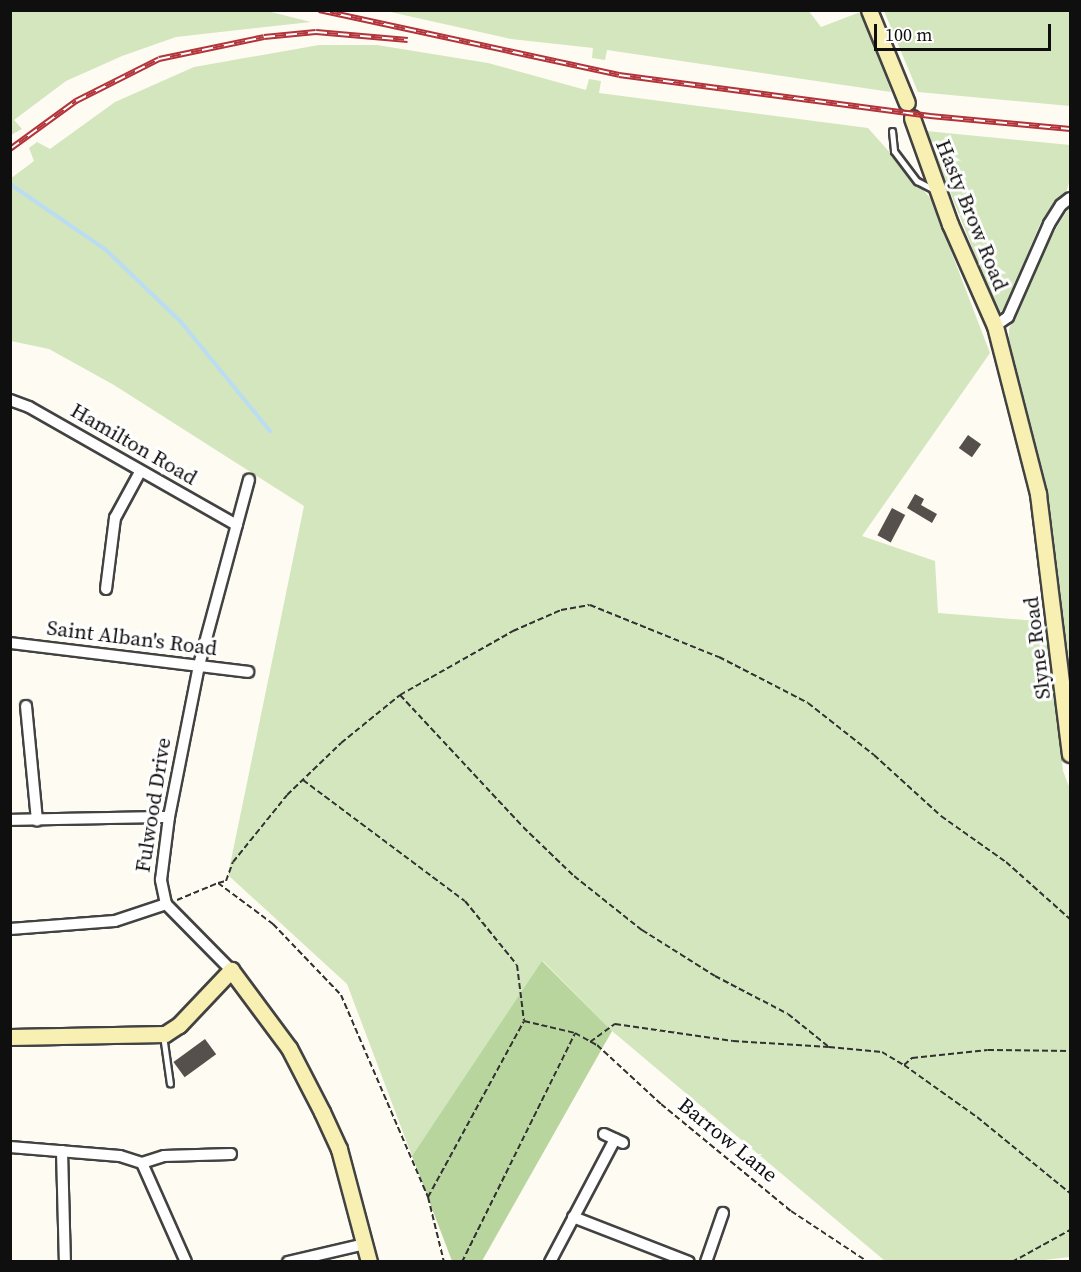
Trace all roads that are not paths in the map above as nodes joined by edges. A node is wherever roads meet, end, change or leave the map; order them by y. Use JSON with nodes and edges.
{"nodes":[{"id":1,"x":869,"y":10,"type":"edge"},
{"id":2,"x":907,"y":103,"type":"dead end"},
{"id":3,"x":912,"y":118,"type":"dead end"},
{"id":4,"x":892,"y":130,"type":"dead end"},
{"id":5,"x":938,"y":191,"type":"junction"},
{"id":6,"x":1071,"y":198,"type":"edge"},
{"id":7,"x":995,"y":326,"type":"junction"},
{"id":8,"x":10,"y":400,"type":"edge"},
{"id":9,"x":141,"y":472,"type":"junction"},
{"id":10,"x":249,"y":480,"type":"dead end"},
{"id":11,"x":237,"y":525,"type":"junction"},
{"id":12,"x":106,"y":589,"type":"dead end"},
{"id":13,"x":10,"y":643,"type":"edge"},
{"id":14,"x":199,"y":665,"type":"junction"},
{"id":15,"x":248,"y":672,"type":"dead end"},
{"id":16,"x":26,"y":706,"type":"dead end"},
{"id":17,"x":1071,"y":754,"type":"edge"},
{"id":18,"x":169,"y":817,"type":"junction"},
{"id":19,"x":10,"y":820,"type":"edge"},
{"id":20,"x":37,"y":820,"type":"junction"},
{"id":21,"x":166,"y":904,"type":"junction"},
{"id":22,"x":10,"y":929,"type":"edge"},
{"id":23,"x":231,"y":970,"type":"junction"},
{"id":24,"x":163,"y":1034,"type":"junction"},
{"id":25,"x":10,"y":1037,"type":"edge"},
{"id":26,"x":170,"y":1084,"type":"dead end"},
{"id":27,"x":614,"y":1138,"type":"dead end"},
{"id":28,"x":10,"y":1147,"type":"edge"},
{"id":29,"x":62,"y":1151,"type":"junction"},
{"id":30,"x":231,"y":1154,"type":"dead end"},
{"id":31,"x":142,"y":1163,"type":"junction"},
{"id":32,"x":723,"y":1213,"type":"dead end"},
{"id":33,"x":573,"y":1217,"type":"junction"},
{"id":34,"x":365,"y":1244,"type":"junction"},
{"id":35,"x":64,"y":1262,"type":"edge"},
{"id":36,"x":186,"y":1262,"type":"edge"},
{"id":37,"x":288,"y":1262,"type":"edge"},
{"id":38,"x":369,"y":1262,"type":"edge"},
{"id":39,"x":550,"y":1262,"type":"edge"},
{"id":40,"x":689,"y":1262,"type":"edge"},
{"id":41,"x":706,"y":1262,"type":"edge"}],
"edges":[{"from":1,"to":2,"type":"street"},
{"from":3,"to":5,"type":"street","name":"Hasty Brow Road"},
{"from":4,"to":5,"type":"lane"},
{"from":5,"to":7,"type":"street","name":"Hasty Brow Road"},
{"from":6,"to":7,"type":"street"},
{"from":7,"to":17,"type":"street","name":"Slyne Road"},
{"from":8,"to":9,"type":"street","name":"Hamilton Road"},
{"from":9,"to":11,"type":"street","name":"Hamilton Road"},
{"from":9,"to":12,"type":"street"},
{"from":10,"to":11,"type":"street","name":"Fulwood Drive"},
{"from":11,"to":14,"type":"street","name":"Fulwood Drive"},
{"from":13,"to":14,"type":"street","name":"Saint Alban's Road"},
{"from":14,"to":15,"type":"street","name":"Saint Alban's Road"},
{"from":14,"to":18,"type":"street","name":"Fulwood Drive"},
{"from":16,"to":20,"type":"street"},
{"from":18,"to":20,"type":"street"},
{"from":18,"to":21,"type":"street","name":"Fulwood Drive"},
{"from":19,"to":20,"type":"street"},
{"from":21,"to":22,"type":"street"},
{"from":21,"to":23,"type":"street"},
{"from":23,"to":24,"type":"street"},
{"from":23,"to":34,"type":"street"},
{"from":24,"to":25,"type":"street"},
{"from":24,"to":26,"type":"lane"},
{"from":27,"to":33,"type":"street"},
{"from":28,"to":29,"type":"street"},
{"from":29,"to":31,"type":"street"},
{"from":29,"to":35,"type":"street"},
{"from":30,"to":31,"type":"street"},
{"from":31,"to":36,"type":"street"},
{"from":32,"to":41,"type":"street"},
{"from":33,"to":39,"type":"street"},
{"from":33,"to":40,"type":"street"},
{"from":34,"to":37,"type":"street"},
{"from":34,"to":38,"type":"street"}]}
